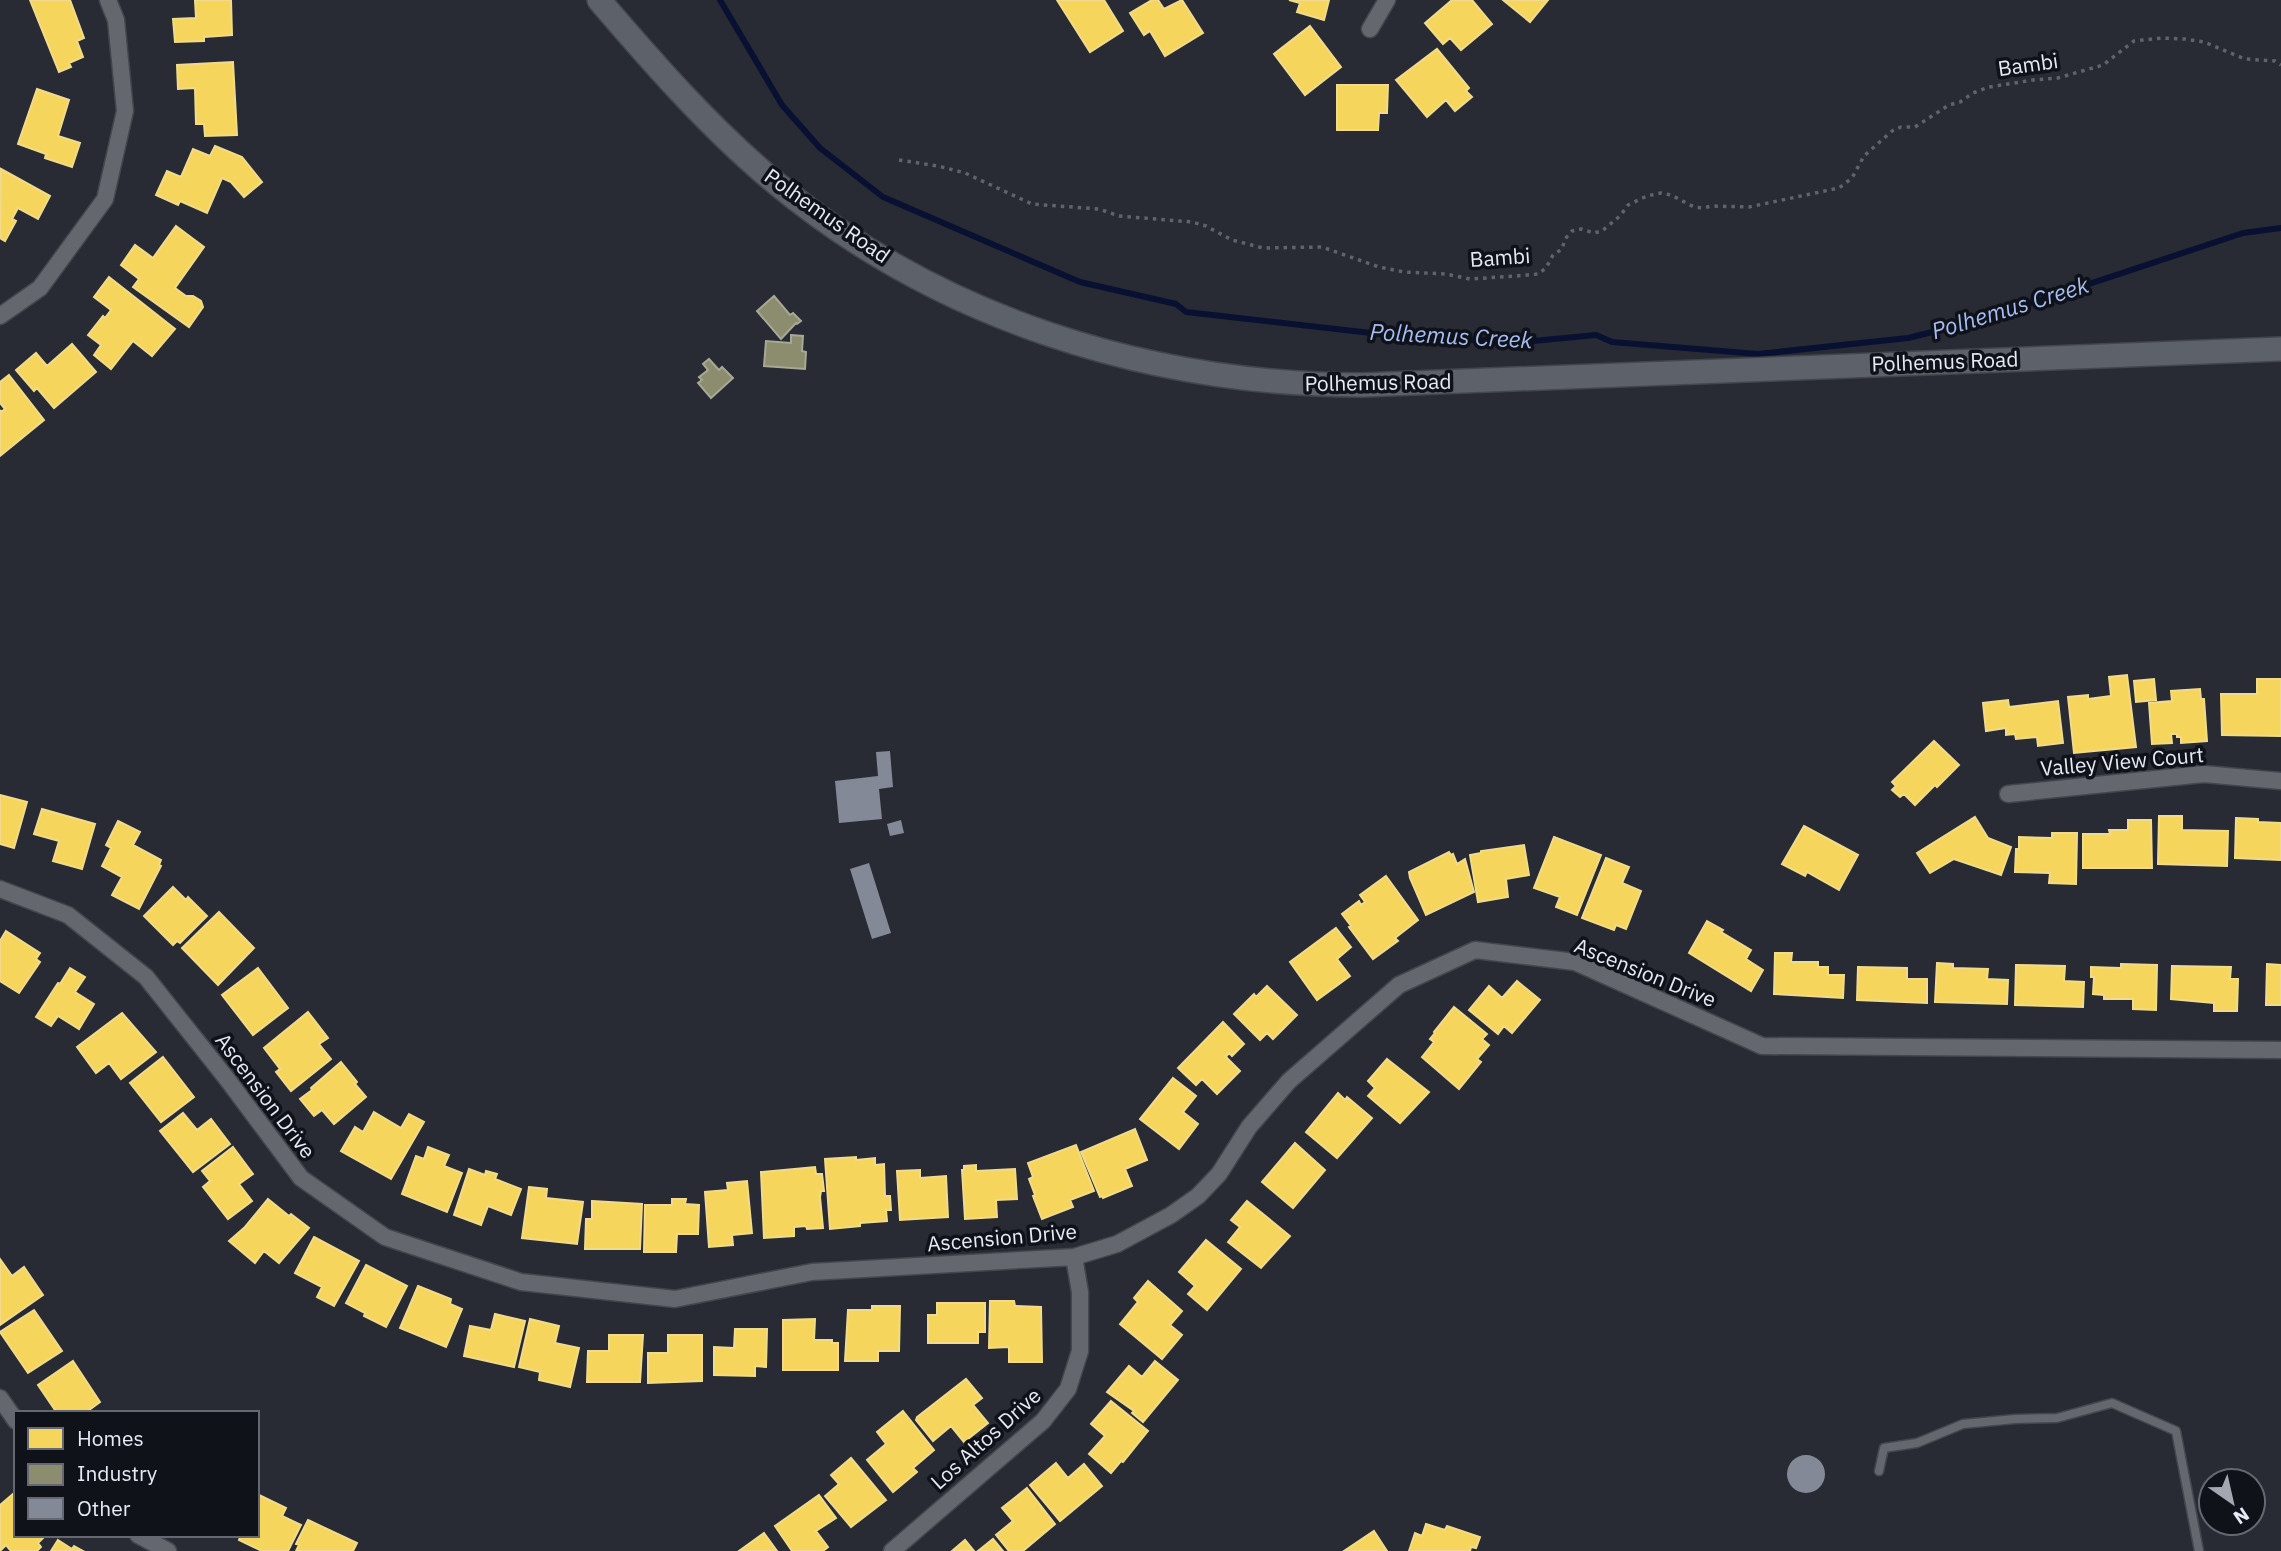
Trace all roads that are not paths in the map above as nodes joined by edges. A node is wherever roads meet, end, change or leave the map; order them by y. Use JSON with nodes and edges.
{"nodes":[{"id":1,"x":108,"y":0,"type":"edge"},
{"id":2,"x":599,"y":0,"type":"edge"},
{"id":3,"x":1387,"y":0,"type":"edge"},
{"id":4,"x":1370,"y":29,"type":"dead end"},
{"id":5,"x":0,"y":316,"type":"edge"},
{"id":6,"x":2281,"y":349,"type":"edge"},
{"id":7,"x":2281,"y":781,"type":"edge"},
{"id":8,"x":2008,"y":793,"type":"dead end"},
{"id":9,"x":0,"y":889,"type":"edge"},
{"id":10,"x":2281,"y":1050,"type":"edge"},
{"id":11,"x":1074,"y":1257,"type":"junction"},
{"id":12,"x":0,"y":1398,"type":"edge"},
{"id":13,"x":14,"y":1418,"type":"edge"},
{"id":14,"x":1879,"y":1471,"type":"dead end"},
{"id":15,"x":142,"y":1537,"type":"edge"},
{"id":16,"x":168,"y":1551,"type":"edge"},
{"id":17,"x":892,"y":1551,"type":"edge"},
{"id":18,"x":2199,"y":1551,"type":"edge"}],
"edges":[{"from":1,"to":5,"type":"street"},
{"from":2,"to":6,"type":"main road","name":"Polhemus Road"},
{"from":3,"to":4,"type":"street"},
{"from":7,"to":8,"type":"street","name":"Valley View Court"},
{"from":9,"to":11,"type":"street","name":"Ascension Drive"},
{"from":10,"to":11,"type":"street","name":"Ascension Drive"},
{"from":11,"to":17,"type":"street","name":"Los Altos Drive"},
{"from":12,"to":13,"type":"street"},
{"from":14,"to":18,"type":"lane"},
{"from":15,"to":16,"type":"street"}]}
